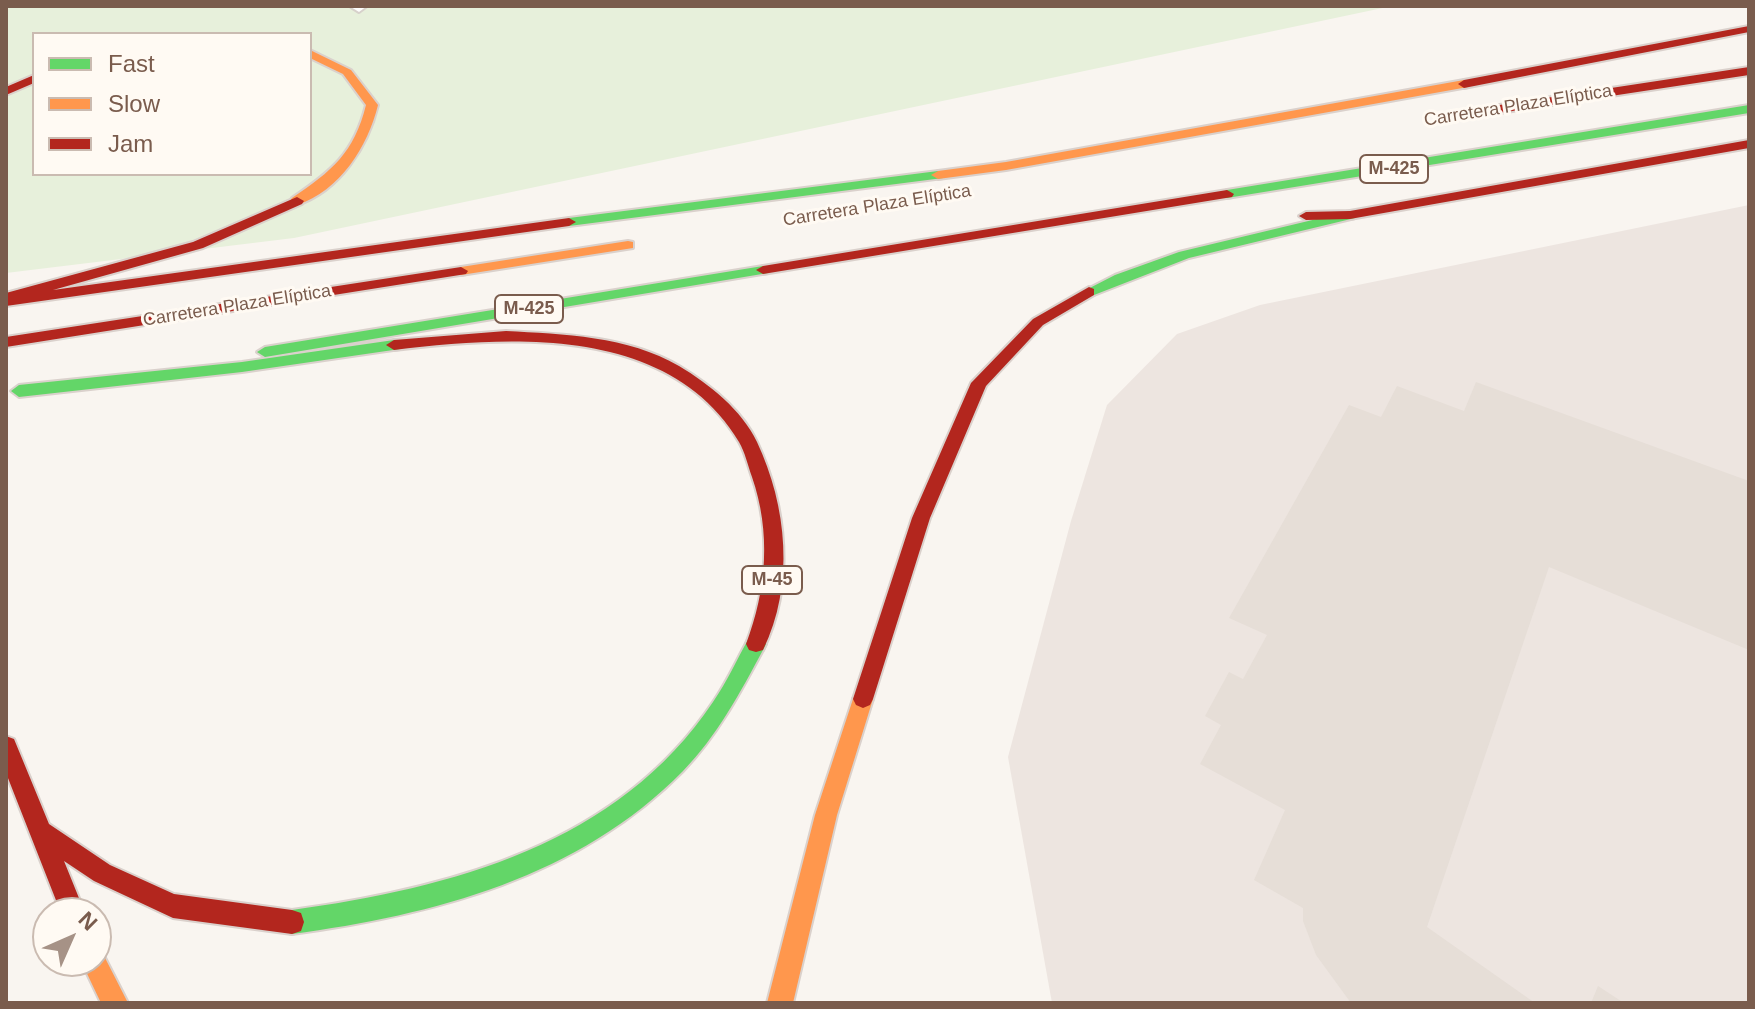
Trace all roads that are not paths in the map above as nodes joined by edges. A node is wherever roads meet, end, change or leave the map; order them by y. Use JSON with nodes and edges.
{"nodes":[{"id":1,"x":1749,"y":29,"type":"edge"},
{"id":2,"x":1749,"y":47,"type":"edge"},
{"id":3,"x":312,"y":54,"type":"edge"},
{"id":4,"x":1554,"y":68,"type":"junction"},
{"id":5,"x":1749,"y":71,"type":"edge"},
{"id":6,"x":32,"y":80,"type":"edge"},
{"id":7,"x":6,"y":91,"type":"edge"},
{"id":8,"x":1749,"y":109,"type":"edge"},
{"id":9,"x":1433,"y":119,"type":"dead end"},
{"id":10,"x":1749,"y":144,"type":"edge"},
{"id":11,"x":1350,"y":215,"type":"junction"},
{"id":12,"x":1241,"y":219,"type":"dead end"},
{"id":13,"x":1179,"y":222,"type":"dead end"},
{"id":14,"x":1038,"y":227,"type":"junction"},
{"id":15,"x":653,"y":241,"type":"dead end"},
{"id":16,"x":6,"y":300,"type":"edge"},
{"id":17,"x":6,"y":342,"type":"edge"},
{"id":18,"x":13,"y":392,"type":"edge"},
{"id":19,"x":6,"y":746,"type":"edge"},
{"id":20,"x":38,"y":830,"type":"junction"},
{"id":21,"x":66,"y":897,"type":"edge"},
{"id":22,"x":101,"y":977,"type":"edge"},
{"id":23,"x":115,"y":1003,"type":"edge"},
{"id":24,"x":780,"y":1003,"type":"edge"}],
"edges":[{"from":1,"to":4,"type":"main road"},
{"from":2,"to":4,"type":"main road"},
{"from":3,"to":16,"type":"main road"},
{"from":4,"to":16,"type":"main road"},
{"from":5,"to":9,"type":"main road","name":"Carretera Plaza Elíptica"},
{"from":6,"to":7,"type":"main road"},
{"from":8,"to":14,"type":"main road","name":"Carretera Plaza Elíptica","number":"M-425"},
{"from":10,"to":11,"type":"main road"},
{"from":11,"to":12,"type":"main road"},
{"from":11,"to":24,"type":"main road"},
{"from":13,"to":14,"type":"main road","name":"Carretera Plaza Elíptica","number":"M-425"},
{"from":14,"to":18,"type":"main road","name":"Carretera Plaza Elíptica","number":"M-425"},
{"from":15,"to":17,"type":"main road","name":"Carretera Plaza Elíptica","number":"M-425"},
{"from":18,"to":20,"type":"main road","number":"M-45"},
{"from":19,"to":20,"type":"main road"},
{"from":20,"to":21,"type":"main road"},
{"from":22,"to":23,"type":"main road"}]}
